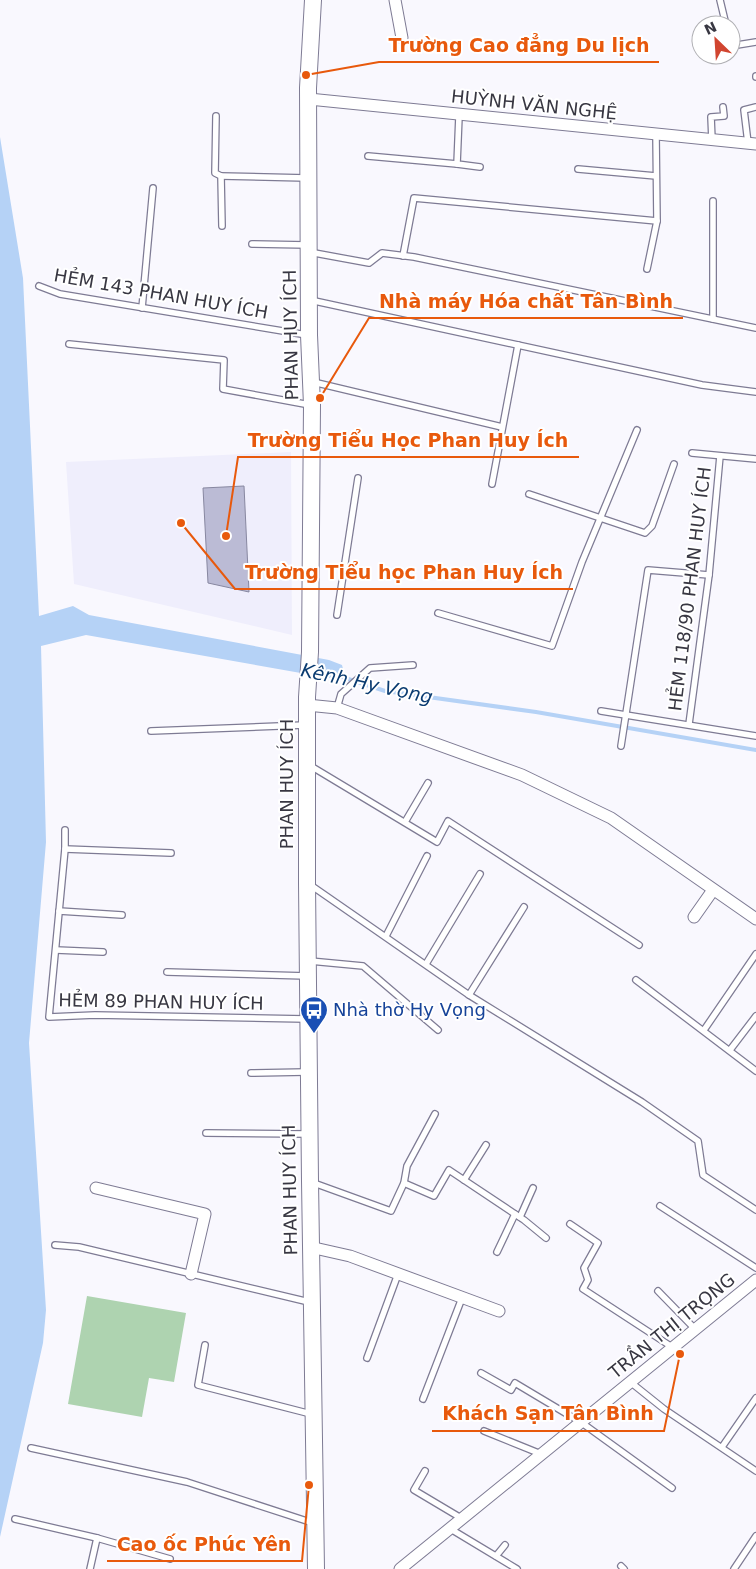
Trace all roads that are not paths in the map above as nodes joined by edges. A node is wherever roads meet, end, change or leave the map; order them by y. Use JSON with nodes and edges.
{"nodes":[{"id":1,"x":313,"y":0,"type":"edge"},
{"id":2,"x":395,"y":0,"type":"edge"},
{"id":3,"x":720,"y":0,"type":"edge"},
{"id":4,"x":724,"y":15,"type":"edge"},
{"id":5,"x":402,"y":38,"type":"dead end"},
{"id":6,"x":756,"y":42,"type":"edge"},
{"id":7,"x":741,"y":44,"type":"edge"},
{"id":8,"x":309,"y":99,"type":"junction"},
{"id":9,"x":723,"y":107,"type":"dead end"},
{"id":10,"x":756,"y":108,"type":"edge"},
{"id":11,"x":216,"y":116,"type":"dead end"},
{"id":12,"x":459,"y":116,"type":"junction"},
{"id":13,"x":656,"y":135,"type":"junction"},
{"id":14,"x":712,"y":140,"type":"junction"},
{"id":15,"x":752,"y":144,"type":"edge"},
{"id":16,"x":368,"y":156,"type":"dead end"},
{"id":17,"x":456,"y":164,"type":"junction"},
{"id":18,"x":480,"y":167,"type":"dead end"},
{"id":19,"x":578,"y":169,"type":"dead end"},
{"id":20,"x":221,"y":176,"type":"junction"},
{"id":21,"x":656,"y":176,"type":"junction"},
{"id":22,"x":309,"y":178,"type":"junction"},
{"id":23,"x":153,"y":188,"type":"dead end"},
{"id":24,"x":713,"y":201,"type":"dead end"},
{"id":25,"x":657,"y":220,"type":"junction"},
{"id":26,"x":222,"y":226,"type":"dead end"},
{"id":27,"x":252,"y":244,"type":"dead end"},
{"id":28,"x":309,"y":249,"type":"junction"},
{"id":29,"x":403,"y":256,"type":"junction"},
{"id":30,"x":647,"y":269,"type":"dead end"},
{"id":31,"x":38,"y":286,"type":"dead end"},
{"id":32,"x":310,"y":300,"type":"junction"},
{"id":33,"x":142,"y":308,"type":"junction"},
{"id":34,"x":713,"y":319,"type":"junction"},
{"id":35,"x":756,"y":328,"type":"edge"},
{"id":36,"x":309,"y":335,"type":"junction"},
{"id":37,"x":69,"y":344,"type":"dead end"},
{"id":38,"x":518,"y":345,"type":"junction"},
{"id":39,"x":311,"y":382,"type":"junction"},
{"id":40,"x":756,"y":392,"type":"edge"},
{"id":41,"x":312,"y":405,"type":"junction"},
{"id":42,"x":502,"y":427,"type":"junction"},
{"id":43,"x":637,"y":430,"type":"dead end"},
{"id":44,"x":692,"y":453,"type":"dead end"},
{"id":45,"x":720,"y":456,"type":"junction"},
{"id":46,"x":756,"y":459,"type":"edge"},
{"id":47,"x":674,"y":464,"type":"dead end"},
{"id":48,"x":358,"y":478,"type":"dead end"},
{"id":49,"x":492,"y":484,"type":"dead end"},
{"id":50,"x":529,"y":494,"type":"dead end"},
{"id":51,"x":601,"y":518,"type":"junction"},
{"id":52,"x":709,"y":575,"type":"junction"},
{"id":53,"x":438,"y":613,"type":"dead end"},
{"id":54,"x":337,"y":615,"type":"dead end"},
{"id":55,"x":413,"y":665,"type":"dead end"},
{"id":56,"x":307,"y":701,"type":"junction"},
{"id":57,"x":337,"y":708,"type":"junction"},
{"id":58,"x":601,"y":711,"type":"dead end"},
{"id":59,"x":626,"y":716,"type":"junction"},
{"id":60,"x":689,"y":724,"type":"junction"},
{"id":61,"x":307,"y":725,"type":"junction"},
{"id":62,"x":151,"y":731,"type":"dead end"},
{"id":63,"x":756,"y":736,"type":"edge"},
{"id":64,"x":620,"y":746,"type":"dead end"},
{"id":65,"x":307,"y":764,"type":"junction"},
{"id":66,"x":428,"y":783,"type":"dead end"},
{"id":67,"x":405,"y":822,"type":"junction"},
{"id":68,"x":65,"y":830,"type":"dead end"},
{"id":69,"x":66,"y":849,"type":"junction"},
{"id":70,"x":171,"y":853,"type":"dead end"},
{"id":71,"x":427,"y":856,"type":"dead end"},
{"id":72,"x":480,"y":874,"type":"dead end"},
{"id":73,"x":308,"y":882,"type":"junction"},
{"id":74,"x":713,"y":890,"type":"junction"},
{"id":75,"x":524,"y":907,"type":"dead end"},
{"id":76,"x":60,"y":911,"type":"junction"},
{"id":77,"x":122,"y":914,"type":"dead end"},
{"id":78,"x":694,"y":917,"type":"dead end"},
{"id":79,"x":756,"y":919,"type":"edge"},
{"id":80,"x":386,"y":936,"type":"junction"},
{"id":81,"x":639,"y":945,"type":"dead end"},
{"id":82,"x":56,"y":950,"type":"junction"},
{"id":83,"x":103,"y":952,"type":"dead end"},
{"id":84,"x":756,"y":954,"type":"edge"},
{"id":85,"x":426,"y":964,"type":"junction"},
{"id":86,"x":308,"y":968,"type":"junction"},
{"id":87,"x":167,"y":972,"type":"dead end"},
{"id":88,"x":636,"y":980,"type":"dead end"},
{"id":89,"x":469,"y":995,"type":"junction"},
{"id":90,"x":756,"y":1016,"type":"edge"},
{"id":91,"x":308,"y":1020,"type":"junction"},
{"id":92,"x":438,"y":1030,"type":"dead end"},
{"id":93,"x":704,"y":1030,"type":"junction"},
{"id":94,"x":730,"y":1050,"type":"junction"},
{"id":95,"x":756,"y":1071,"type":"edge"},
{"id":96,"x":309,"y":1072,"type":"junction"},
{"id":97,"x":251,"y":1073,"type":"dead end"},
{"id":98,"x":434,"y":1114,"type":"dead end"},
{"id":99,"x":206,"y":1133,"type":"dead end"},
{"id":100,"x":309,"y":1134,"type":"junction"},
{"id":101,"x":486,"y":1145,"type":"dead end"},
{"id":102,"x":464,"y":1180,"type":"junction"},
{"id":103,"x":310,"y":1181,"type":"junction"},
{"id":104,"x":404,"y":1183,"type":"junction"},
{"id":105,"x":96,"y":1188,"type":"dead end"},
{"id":106,"x":533,"y":1188,"type":"dead end"},
{"id":107,"x":660,"y":1206,"type":"dead end"},
{"id":108,"x":756,"y":1210,"type":"edge"},
{"id":109,"x":518,"y":1216,"type":"junction"},
{"id":110,"x":570,"y":1224,"type":"dead end"},
{"id":111,"x":546,"y":1238,"type":"dead end"},
{"id":112,"x":55,"y":1245,"type":"dead end"},
{"id":113,"x":310,"y":1248,"type":"junction"},
{"id":114,"x":497,"y":1252,"type":"dead end"},
{"id":115,"x":756,"y":1268,"type":"edge"},
{"id":116,"x":191,"y":1274,"type":"junction"},
{"id":117,"x":398,"y":1274,"type":"junction"},
{"id":118,"x":756,"y":1280,"type":"edge"},
{"id":119,"x":658,"y":1291,"type":"dead end"},
{"id":120,"x":462,"y":1298,"type":"junction"},
{"id":121,"x":311,"y":1303,"type":"junction"},
{"id":122,"x":498,"y":1312,"type":"dead end"},
{"id":123,"x":695,"y":1329,"type":"junction"},
{"id":124,"x":205,"y":1345,"type":"dead end"},
{"id":125,"x":672,"y":1347,"type":"junction"},
{"id":126,"x":368,"y":1358,"type":"dead end"},
{"id":127,"x":481,"y":1373,"type":"dead end"},
{"id":128,"x":629,"y":1381,"type":"junction"},
{"id":129,"x":756,"y":1398,"type":"edge"},
{"id":130,"x":423,"y":1400,"type":"dead end"},
{"id":131,"x":313,"y":1414,"type":"junction"},
{"id":132,"x":582,"y":1423,"type":"junction"},
{"id":133,"x":484,"y":1431,"type":"dead end"},
{"id":134,"x":31,"y":1448,"type":"dead end"},
{"id":135,"x":722,"y":1448,"type":"junction"},
{"id":136,"x":541,"y":1454,"type":"junction"},
{"id":137,"x":425,"y":1471,"type":"dead end"},
{"id":138,"x":756,"y":1471,"type":"edge"},
{"id":139,"x":672,"y":1488,"type":"dead end"},
{"id":140,"x":461,"y":1518,"type":"junction"},
{"id":141,"x":15,"y":1519,"type":"dead end"},
{"id":142,"x":316,"y":1523,"type":"junction"},
{"id":143,"x":449,"y":1528,"type":"junction"},
{"id":144,"x":756,"y":1536,"type":"edge"},
{"id":145,"x":97,"y":1538,"type":"junction"},
{"id":146,"x":505,"y":1545,"type":"dead end"},
{"id":147,"x":496,"y":1556,"type":"junction"},
{"id":148,"x":170,"y":1559,"type":"dead end"},
{"id":149,"x":90,"y":1569,"type":"edge"},
{"id":150,"x":316,"y":1569,"type":"edge"},
{"id":151,"x":400,"y":1569,"type":"edge"},
{"id":152,"x":517,"y":1569,"type":"edge"},
{"id":153,"x":734,"y":1569,"type":"edge"}],
"edges":[{"from":1,"to":8,"type":"main road","name":"PHAN HUY ÍCH"},
{"from":2,"to":5,"type":"street"},
{"from":3,"to":4,"type":"lane"},
{"from":6,"to":7,"type":"lane"},
{"from":8,"to":12,"type":"street","name":"HUỲNH VĂN NGHỆ"},
{"from":8,"to":22,"type":"main road","name":"PHAN HUY ÍCH"},
{"from":9,"to":14,"type":"lane"},
{"from":10,"to":15,"type":"lane"},
{"from":11,"to":20,"type":"lane"},
{"from":12,"to":13,"type":"street","name":"HUỲNH VĂN NGHỆ"},
{"from":12,"to":17,"type":"lane"},
{"from":13,"to":14,"type":"street","name":"HUỲNH VĂN NGHỆ"},
{"from":13,"to":21,"type":"lane"},
{"from":14,"to":15,"type":"street","name":"HUỲNH VĂN NGHỆ"},
{"from":16,"to":17,"type":"lane"},
{"from":17,"to":18,"type":"lane"},
{"from":19,"to":21,"type":"lane"},
{"from":20,"to":22,"type":"lane"},
{"from":20,"to":26,"type":"lane"},
{"from":21,"to":25,"type":"lane"},
{"from":22,"to":28,"type":"main road","name":"PHAN HUY ÍCH"},
{"from":23,"to":33,"type":"lane"},
{"from":24,"to":34,"type":"lane"},
{"from":25,"to":29,"type":"lane"},
{"from":25,"to":30,"type":"lane"},
{"from":27,"to":28,"type":"lane"},
{"from":28,"to":29,"type":"lane"},
{"from":28,"to":32,"type":"main road","name":"PHAN HUY ÍCH"},
{"from":29,"to":34,"type":"lane"},
{"from":31,"to":33,"type":"lane","name":"HẺM 143 PHAN HUY ÍCH"},
{"from":32,"to":36,"type":"main road","name":"PHAN HUY ÍCH"},
{"from":32,"to":38,"type":"lane"},
{"from":33,"to":36,"type":"lane","name":"HẺM 143 PHAN HUY ÍCH"},
{"from":34,"to":35,"type":"lane"},
{"from":36,"to":39,"type":"main road","name":"PHAN HUY ÍCH"},
{"from":37,"to":41,"type":"lane"},
{"from":38,"to":40,"type":"lane"},
{"from":38,"to":42,"type":"lane"},
{"from":39,"to":41,"type":"main road","name":"PHAN HUY ÍCH"},
{"from":39,"to":42,"type":"lane"},
{"from":41,"to":56,"type":"main road","name":"PHAN HUY ÍCH"},
{"from":42,"to":49,"type":"lane"},
{"from":43,"to":51,"type":"lane"},
{"from":44,"to":45,"type":"lane","name":"HẺM 118/90 PHAN HUY ÍCH"},
{"from":45,"to":46,"type":"lane","name":"HẺM 118/90 PHAN HUY ÍCH"},
{"from":45,"to":52,"type":"lane","name":"HẺM 118/90 PHAN HUY ÍCH"},
{"from":47,"to":51,"type":"lane"},
{"from":48,"to":54,"type":"lane"},
{"from":50,"to":51,"type":"lane"},
{"from":51,"to":53,"type":"lane"},
{"from":52,"to":59,"type":"lane"},
{"from":52,"to":60,"type":"lane","name":"HẺM 118/90 PHAN HUY ÍCH"},
{"from":55,"to":57,"type":"lane"},
{"from":56,"to":57,"type":"street"},
{"from":56,"to":61,"type":"main road","name":"PHAN HUY ÍCH"},
{"from":57,"to":74,"type":"street"},
{"from":58,"to":59,"type":"lane"},
{"from":59,"to":60,"type":"lane"},
{"from":59,"to":64,"type":"lane"},
{"from":60,"to":63,"type":"lane"},
{"from":61,"to":62,"type":"lane"},
{"from":61,"to":65,"type":"main road","name":"PHAN HUY ÍCH"},
{"from":65,"to":67,"type":"lane"},
{"from":65,"to":73,"type":"main road","name":"PHAN HUY ÍCH"},
{"from":66,"to":67,"type":"lane"},
{"from":67,"to":81,"type":"lane"},
{"from":68,"to":69,"type":"lane","name":"HẺM 89 PHAN HUY ÍCH"},
{"from":69,"to":70,"type":"lane"},
{"from":69,"to":76,"type":"lane","name":"HẺM 89 PHAN HUY ÍCH"},
{"from":71,"to":80,"type":"lane"},
{"from":72,"to":85,"type":"lane"},
{"from":73,"to":80,"type":"lane"},
{"from":73,"to":86,"type":"main road","name":"PHAN HUY ÍCH"},
{"from":74,"to":78,"type":"street"},
{"from":74,"to":79,"type":"street"},
{"from":75,"to":89,"type":"lane"},
{"from":76,"to":77,"type":"lane"},
{"from":76,"to":82,"type":"lane","name":"HẺM 89 PHAN HUY ÍCH"},
{"from":80,"to":85,"type":"lane"},
{"from":82,"to":83,"type":"lane"},
{"from":82,"to":91,"type":"lane","name":"HẺM 89 PHAN HUY ÍCH"},
{"from":84,"to":93,"type":"lane"},
{"from":85,"to":89,"type":"lane"},
{"from":86,"to":87,"type":"lane"},
{"from":86,"to":91,"type":"main road","name":"PHAN HUY ÍCH"},
{"from":86,"to":92,"type":"lane"},
{"from":88,"to":93,"type":"lane"},
{"from":89,"to":108,"type":"lane"},
{"from":90,"to":94,"type":"lane"},
{"from":91,"to":96,"type":"main road","name":"PHAN HUY ÍCH"},
{"from":93,"to":94,"type":"lane"},
{"from":94,"to":95,"type":"lane"},
{"from":96,"to":97,"type":"lane"},
{"from":96,"to":100,"type":"main road","name":"PHAN HUY ÍCH"},
{"from":98,"to":104,"type":"lane"},
{"from":99,"to":100,"type":"lane"},
{"from":100,"to":103,"type":"main road","name":"PHAN HUY ÍCH"},
{"from":101,"to":102,"type":"lane"},
{"from":102,"to":104,"type":"lane"},
{"from":102,"to":109,"type":"lane"},
{"from":103,"to":104,"type":"lane"},
{"from":103,"to":113,"type":"main road","name":"PHAN HUY ÍCH"},
{"from":105,"to":116,"type":"street"},
{"from":106,"to":109,"type":"lane"},
{"from":107,"to":115,"type":"lane"},
{"from":109,"to":111,"type":"lane"},
{"from":109,"to":114,"type":"lane"},
{"from":110,"to":125,"type":"lane"},
{"from":112,"to":116,"type":"lane"},
{"from":113,"to":117,"type":"street"},
{"from":113,"to":121,"type":"main road","name":"PHAN HUY ÍCH"},
{"from":116,"to":121,"type":"lane"},
{"from":117,"to":120,"type":"street"},
{"from":117,"to":126,"type":"lane"},
{"from":118,"to":123,"type":"street","name":"TRẦN THỊ TRỌNG"},
{"from":119,"to":123,"type":"lane"},
{"from":120,"to":122,"type":"street"},
{"from":120,"to":130,"type":"lane"},
{"from":121,"to":131,"type":"main road","name":"PHAN HUY ÍCH"},
{"from":123,"to":125,"type":"street","name":"TRẦN THỊ TRỌNG"},
{"from":124,"to":131,"type":"lane"},
{"from":125,"to":128,"type":"street","name":"TRẦN THỊ TRỌNG"},
{"from":127,"to":132,"type":"lane"},
{"from":128,"to":132,"type":"street","name":"TRẦN THỊ TRỌNG"},
{"from":128,"to":135,"type":"lane"},
{"from":129,"to":135,"type":"lane"},
{"from":131,"to":142,"type":"main road","name":"PHAN HUY ÍCH"},
{"from":132,"to":136,"type":"street","name":"TRẦN THỊ TRỌNG"},
{"from":132,"to":139,"type":"lane"},
{"from":133,"to":136,"type":"lane"},
{"from":134,"to":142,"type":"lane"},
{"from":135,"to":138,"type":"lane"},
{"from":136,"to":140,"type":"street","name":"TRẦN THỊ TRỌNG"},
{"from":137,"to":140,"type":"lane"},
{"from":140,"to":143,"type":"street","name":"TRẦN THỊ TRỌNG"},
{"from":141,"to":145,"type":"lane"},
{"from":142,"to":150,"type":"main road","name":"PHAN HUY ÍCH"},
{"from":143,"to":147,"type":"lane"},
{"from":143,"to":151,"type":"street","name":"TRẦN THỊ TRỌNG"},
{"from":144,"to":153,"type":"lane"},
{"from":145,"to":148,"type":"lane"},
{"from":145,"to":149,"type":"lane"},
{"from":146,"to":147,"type":"lane"},
{"from":147,"to":152,"type":"lane"}]}
